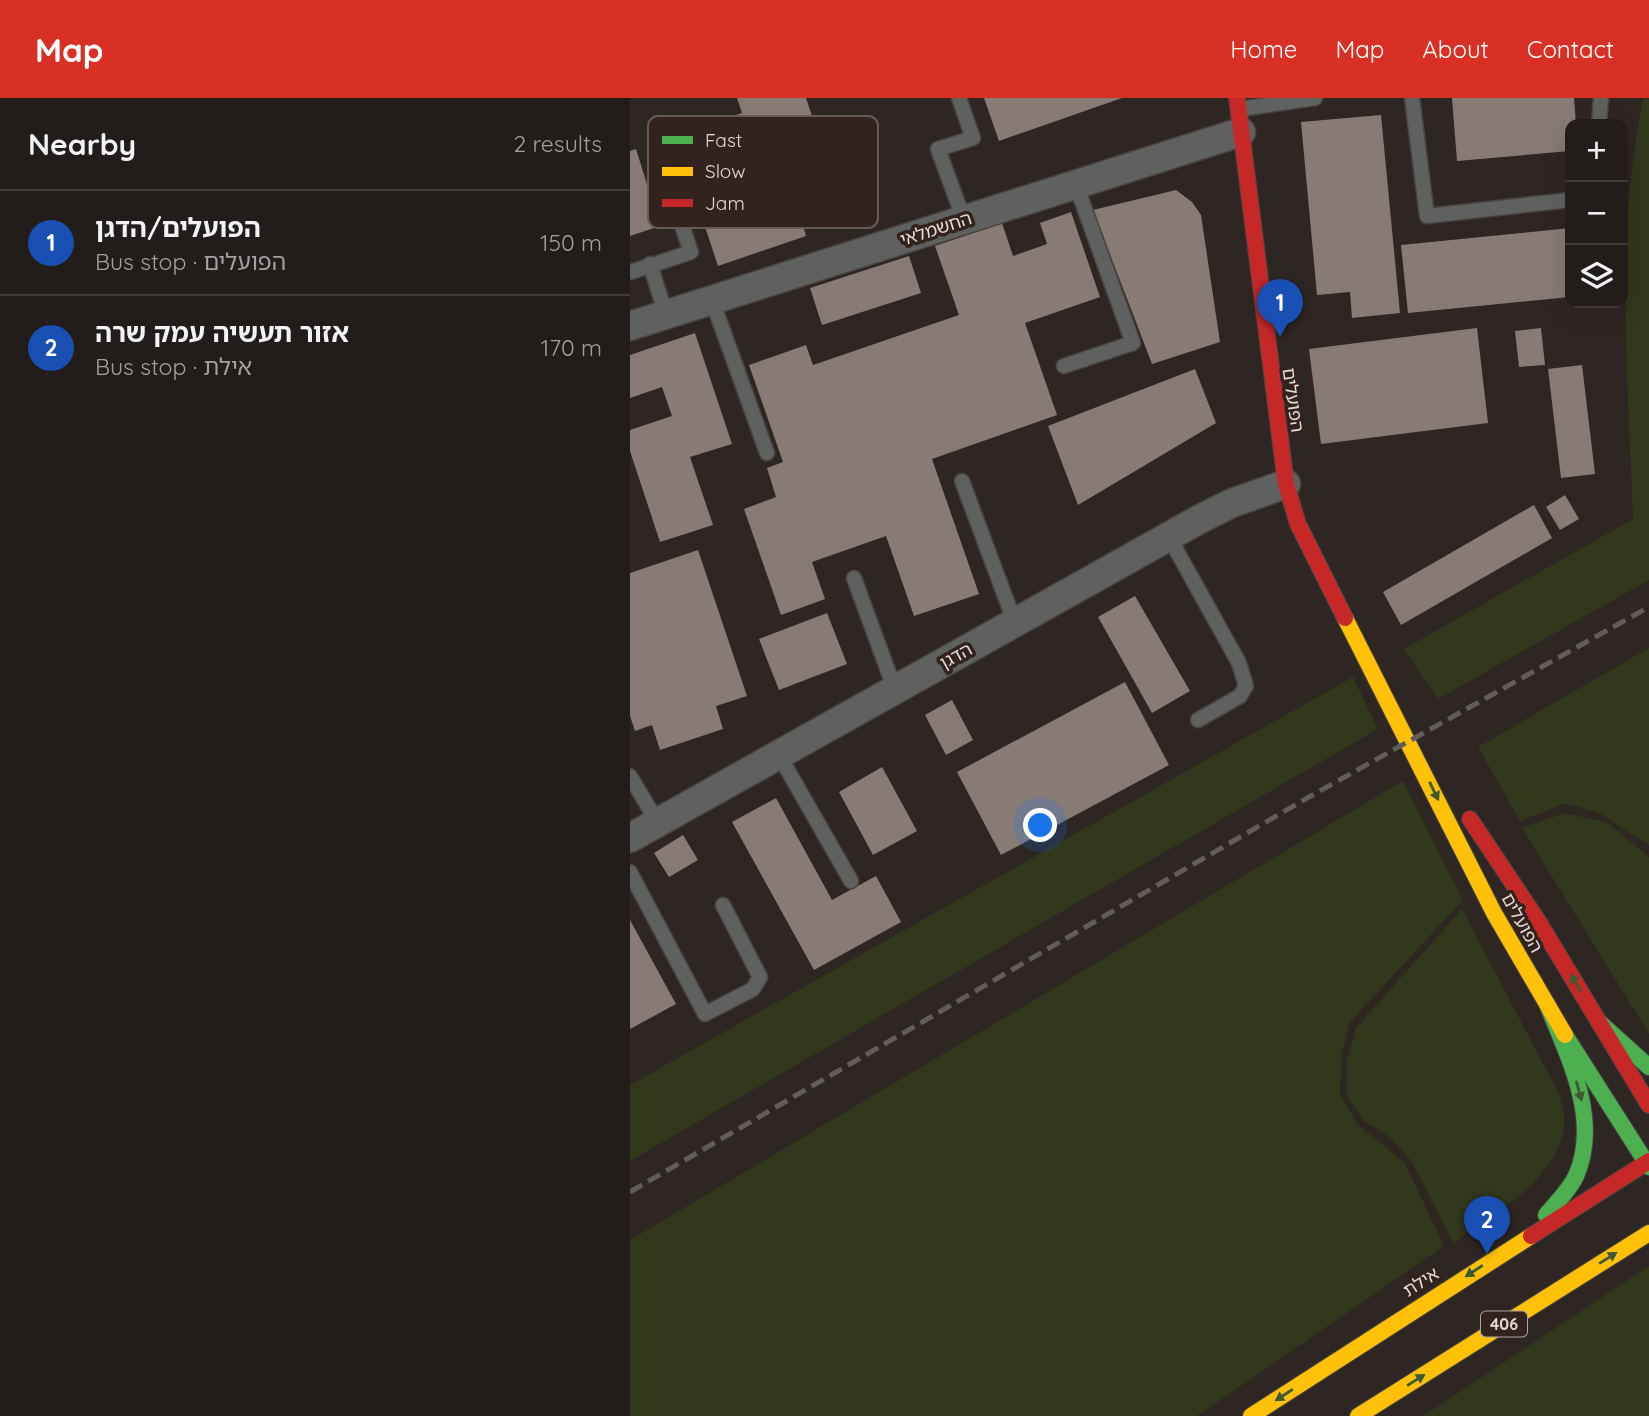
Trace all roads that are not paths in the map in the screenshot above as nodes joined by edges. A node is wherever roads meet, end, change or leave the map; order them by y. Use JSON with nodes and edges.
{"nodes":[{"id":1,"x":958,"y":98,"type":"edge"},
{"id":2,"x":1315,"y":98,"type":"edge"},
{"id":3,"x":1412,"y":98,"type":"edge"},
{"id":4,"x":1601,"y":98,"type":"edge"},
{"id":5,"x":1239,"y":113,"type":"edge"},
{"id":6,"x":1599,"y":119,"type":"edge"},
{"id":7,"x":1076,"y":185,"type":"junction"},
{"id":8,"x":1565,"y":201,"type":"edge"},
{"id":9,"x":964,"y":220,"type":"junction"},
{"id":10,"x":683,"y":228,"type":"edge"},
{"id":11,"x":650,"y":264,"type":"junction"},
{"id":12,"x":631,"y":271,"type":"edge"},
{"id":13,"x":712,"y":300,"type":"junction"},
{"id":14,"x":666,"y":314,"type":"junction"},
{"id":15,"x":630,"y":326,"type":"edge"},
{"id":16,"x":1064,"y":366,"type":"dead end"},
{"id":17,"x":766,"y":453,"type":"dead end"},
{"id":18,"x":962,"y":481,"type":"dead end"},
{"id":19,"x":1286,"y":484,"type":"junction"},
{"id":20,"x":1169,"y":537,"type":"junction"},
{"id":21,"x":854,"y":578,"type":"dead end"},
{"id":22,"x":1015,"y":623,"type":"junction"},
{"id":23,"x":1382,"y":686,"type":"junction"},
{"id":24,"x":895,"y":690,"type":"junction"},
{"id":25,"x":1198,"y":720,"type":"dead end"},
{"id":26,"x":779,"y":755,"type":"junction"},
{"id":27,"x":630,"y":776,"type":"edge"},
{"id":28,"x":1449,"y":787,"type":"dead end"},
{"id":29,"x":1464,"y":809,"type":"dead end"},
{"id":30,"x":658,"y":822,"type":"junction"},
{"id":31,"x":630,"y":838,"type":"edge"},
{"id":32,"x":632,"y":881,"type":"edge"},
{"id":33,"x":851,"y":881,"type":"dead end"},
{"id":34,"x":723,"y":905,"type":"dead end"},
{"id":35,"x":1547,"y":1004,"type":"junction"},
{"id":36,"x":1599,"y":1022,"type":"junction"},
{"id":37,"x":1649,"y":1067,"type":"edge"},
{"id":38,"x":1649,"y":1105,"type":"edge"},
{"id":39,"x":1648,"y":1164,"type":"edge"},
{"id":40,"x":1649,"y":1233,"type":"edge"},
{"id":41,"x":1531,"y":1234,"type":"junction"},
{"id":42,"x":1251,"y":1416,"type":"edge"},
{"id":43,"x":1358,"y":1416,"type":"edge"}],
"edges":[{"from":1,"to":9,"type":"lane"},
{"from":2,"to":5,"type":"lane"},
{"from":3,"to":8,"type":"lane"},
{"from":4,"to":6,"type":"lane"},
{"from":5,"to":7,"type":"street","name":"החשמלאי"},
{"from":5,"to":19,"type":"street","name":"הפועלים"},
{"from":7,"to":9,"type":"street","name":"החשמלאי"},
{"from":7,"to":16,"type":"lane"},
{"from":9,"to":13,"type":"street","name":"החשמלאי"},
{"from":10,"to":11,"type":"lane"},
{"from":11,"to":12,"type":"lane"},
{"from":11,"to":14,"type":"lane"},
{"from":13,"to":14,"type":"street","name":"החשמלאי"},
{"from":13,"to":17,"type":"lane"},
{"from":14,"to":15,"type":"street","name":"החשמלאי"},
{"from":18,"to":22,"type":"lane"},
{"from":19,"to":20,"type":"street","name":"הדגן"},
{"from":19,"to":23,"type":"street","name":"הפועלים"},
{"from":20,"to":22,"type":"street","name":"הדגן"},
{"from":20,"to":25,"type":"lane"},
{"from":21,"to":24,"type":"lane"},
{"from":22,"to":24,"type":"street","name":"הדגן"},
{"from":23,"to":28,"type":"street","name":"הפועלים"},
{"from":23,"to":35,"type":"street","name":"הפועלים","one_way":true},
{"from":24,"to":26,"type":"street","name":"הדגן"},
{"from":26,"to":30,"type":"street","name":"הדגן"},
{"from":26,"to":33,"type":"lane"},
{"from":27,"to":30,"type":"lane"},
{"from":36,"to":29,"type":"street","name":"הפועלים","one_way":true},
{"from":30,"to":31,"type":"street","name":"הדגן"},
{"from":32,"to":34,"type":"lane"},
{"from":35,"to":39,"type":"street","name":"הפועלים"},
{"from":35,"to":41,"type":"street","one_way":true},
{"from":36,"to":37,"type":"street"},
{"from":36,"to":38,"type":"street","name":"הפועלים"},
{"from":39,"to":41,"type":"street","name":"אילת"},
{"from":43,"to":40,"type":"street","number":"406","one_way":true},
{"from":41,"to":42,"type":"street","name":"אילת","one_way":true}]}
